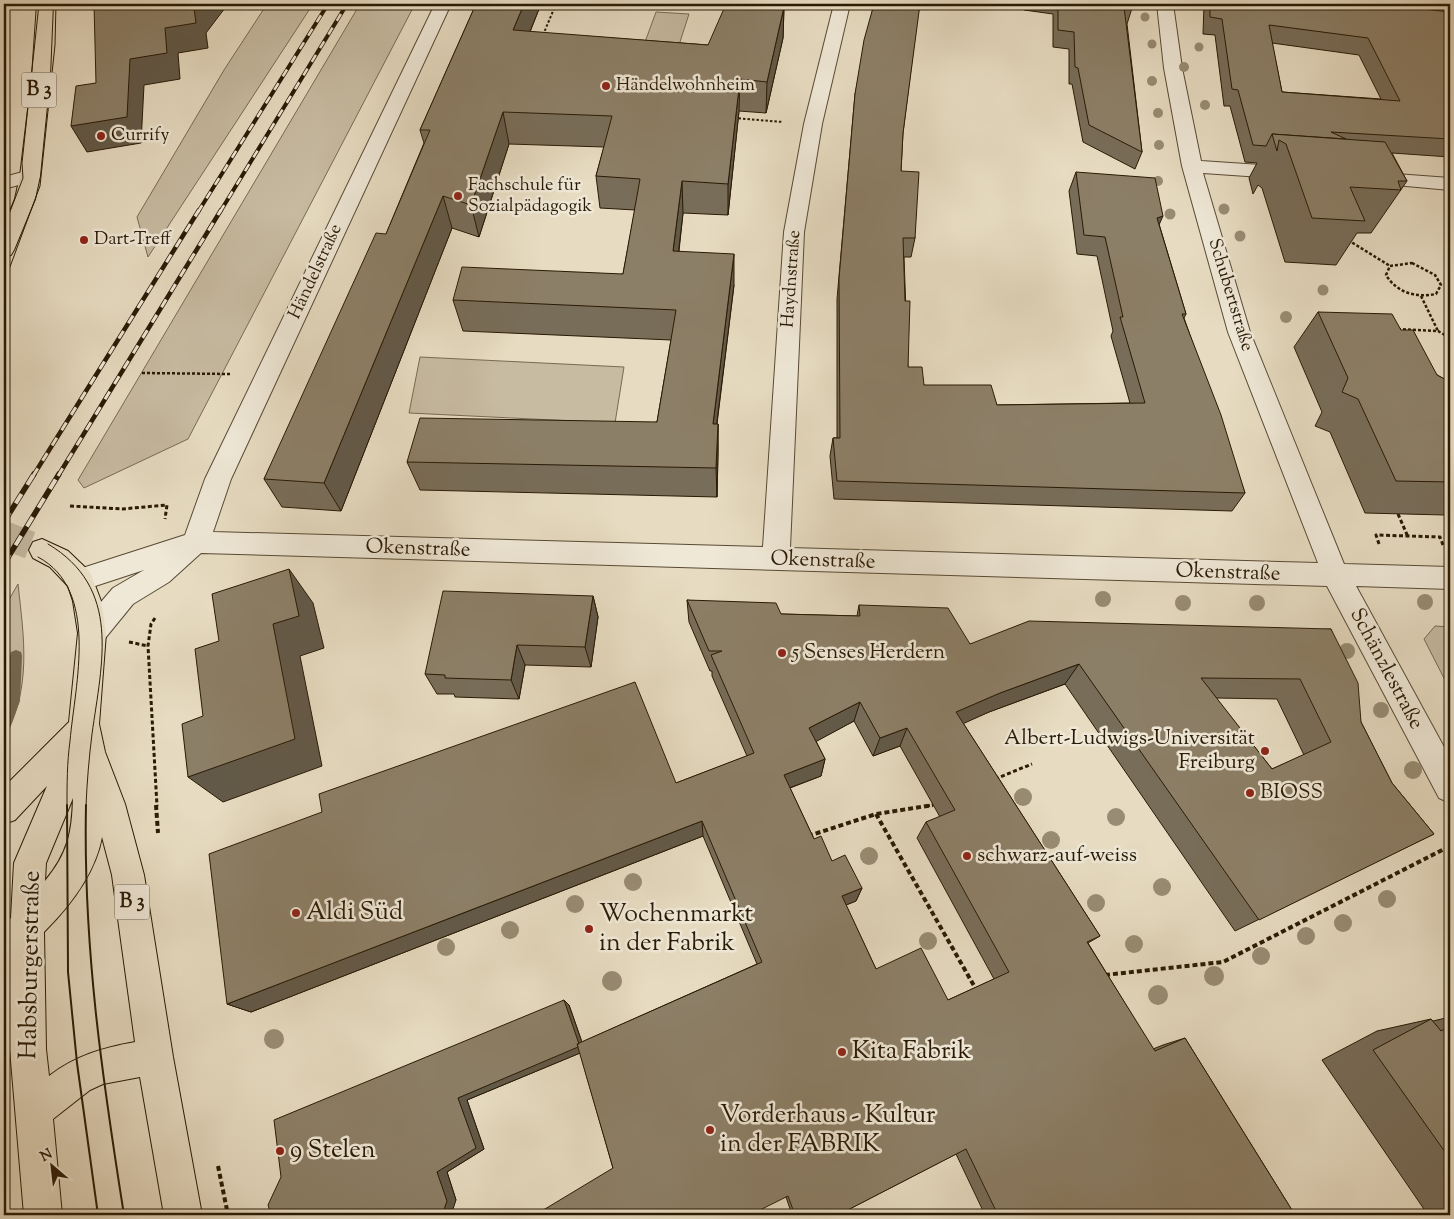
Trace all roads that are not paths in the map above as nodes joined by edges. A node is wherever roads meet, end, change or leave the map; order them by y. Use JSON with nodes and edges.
{"nodes":[{"id":1,"x":45,"y":4,"type":"edge"},
{"id":2,"x":444,"y":4,"type":"edge"},
{"id":3,"x":842,"y":4,"type":"edge"},
{"id":4,"x":1165,"y":4,"type":"edge"},
{"id":5,"x":1192,"y":166,"type":"junction"},
{"id":6,"x":1304,"y":174,"type":"edge"},
{"id":7,"x":30,"y":176,"type":"junction"},
{"id":8,"x":1352,"y":177,"type":"edge"},
{"id":9,"x":4,"y":183,"type":"edge"},
{"id":10,"x":1450,"y":184,"type":"edge"},
{"id":11,"x":4,"y":250,"type":"edge"},
{"id":12,"x":196,"y":542,"type":"junction"},
{"id":13,"x":42,"y":550,"type":"tunnel mouth"},
{"id":14,"x":776,"y":559,"type":"junction"},
{"id":15,"x":1336,"y":576,"type":"junction"},
{"id":16,"x":1450,"y":578,"type":"edge"},
{"id":17,"x":80,"y":580,"type":"junction"},
{"id":18,"x":92,"y":633,"type":"junction"},
{"id":19,"x":87,"y":738,"type":"junction"},
{"id":20,"x":1450,"y":788,"type":"edge"},
{"id":21,"x":4,"y":809,"type":"edge"},
{"id":22,"x":15,"y":936,"type":"edge"},
{"id":23,"x":155,"y":1057,"type":"junction"},
{"id":24,"x":32,"y":1112,"type":"junction"},
{"id":25,"x":44,"y":1215,"type":"edge"},
{"id":26,"x":183,"y":1215,"type":"edge"}],
"edges":[{"from":1,"to":7,"type":"main road","number":"B 3"},
{"from":2,"to":12,"type":"street","name":"Händelstraße"},
{"from":3,"to":14,"type":"street","name":"Haydnstraße"},
{"from":4,"to":5,"type":"street","name":"Schubertstraße"},
{"from":5,"to":6,"type":"street"},
{"from":5,"to":15,"type":"street","name":"Schubertstraße"},
{"from":7,"to":9,"type":"street"},
{"from":7,"to":11,"type":"main road","number":"B 3"},
{"from":8,"to":10,"type":"street"},
{"from":12,"to":14,"type":"street","name":"Okenstraße"},
{"from":12,"to":17,"type":"street","name":"Okenstraße"},
{"from":12,"to":18,"type":"street"},
{"from":13,"to":17,"type":"main road","name":"Habsburgerstraße","number":"B 3"},
{"from":14,"to":15,"type":"street","name":"Okenstraße"},
{"from":15,"to":16,"type":"street","name":"Okenstraße"},
{"from":15,"to":20,"type":"street","name":"Schänzlestraße"},
{"from":17,"to":18,"type":"main road","name":"Habsburgerstraße","number":"B 3"},
{"from":18,"to":19,"type":"main road","name":"Habsburgerstraße","number":"B 3"},
{"from":19,"to":21,"type":"main road"},
{"from":19,"to":22,"type":"main road","name":"Habsburgerstraße","number":"B 3"},
{"from":19,"to":23,"type":"main road","name":"Habsburgerstraße","number":"B 3"},
{"from":22,"to":24,"type":"main road","name":"Habsburgerstraße","number":"B 3"},
{"from":23,"to":24,"type":"main road"},
{"from":23,"to":26,"type":"main road","name":"Habsburgerstraße","number":"B 3"},
{"from":24,"to":25,"type":"main road","name":"Habsburgerstraße","number":"B 3"}]}
